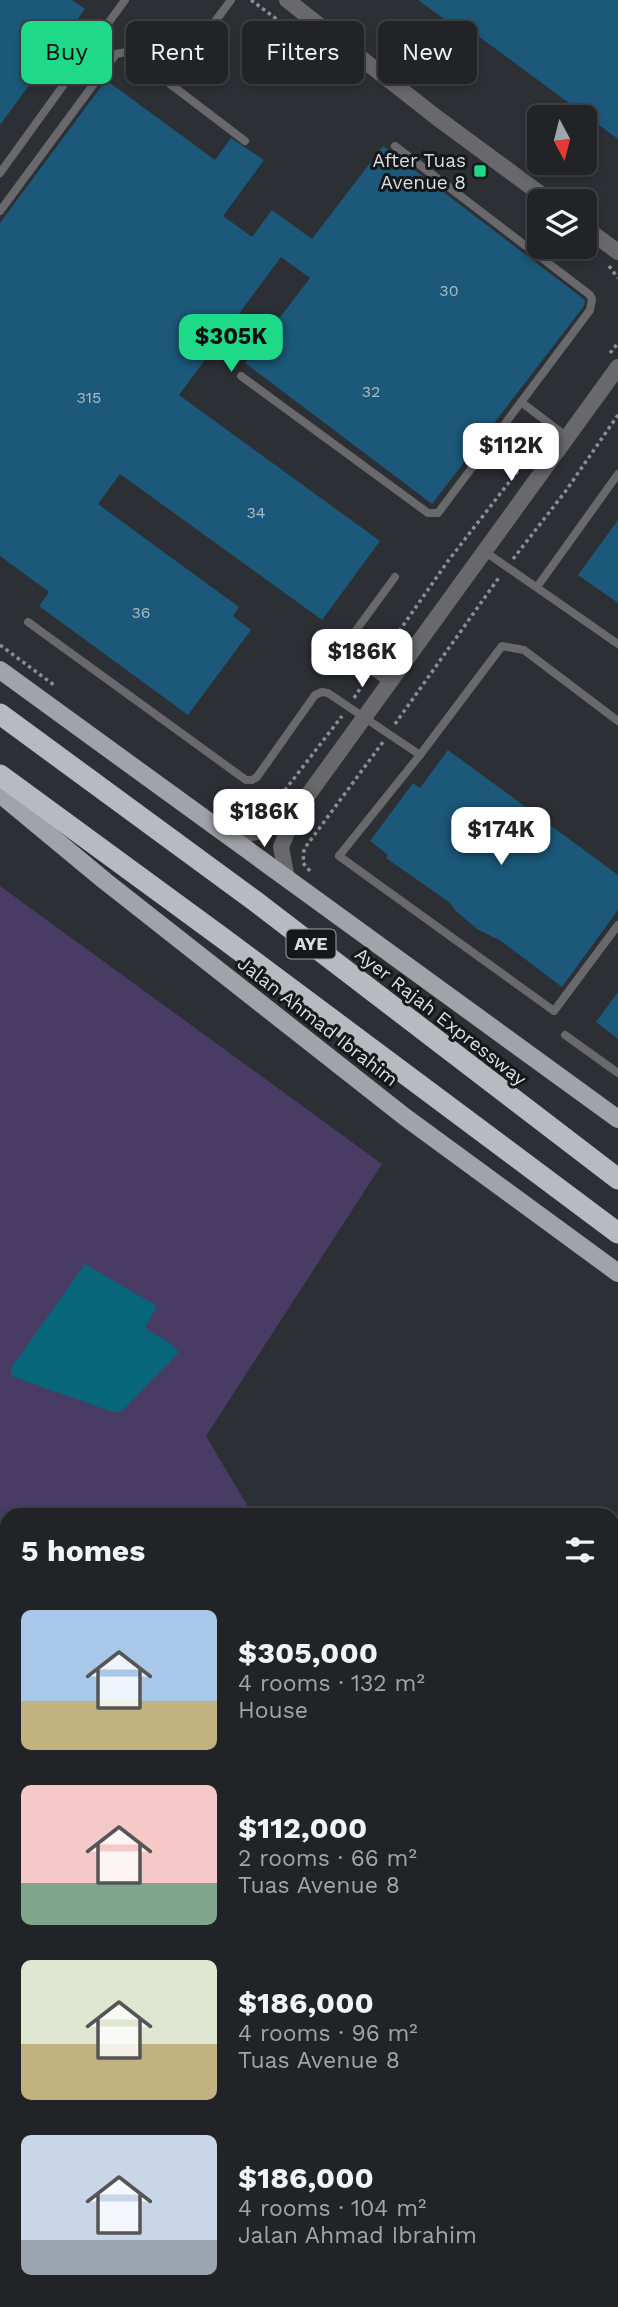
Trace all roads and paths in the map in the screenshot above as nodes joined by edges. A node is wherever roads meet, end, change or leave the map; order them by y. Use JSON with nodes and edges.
{"nodes":[{"id":1,"x":125,"y":0,"type":"edge"},
{"id":2,"x":231,"y":0,"type":"edge"},
{"id":3,"x":287,"y":0,"type":"edge"},
{"id":4,"x":215,"y":21,"type":"edge"},
{"id":5,"x":126,"y":52,"type":"edge"},
{"id":6,"x":170,"y":84,"type":"edge"},
{"id":7,"x":245,"y":141,"type":"dead end"},
{"id":8,"x":395,"y":146,"type":"dead end"},
{"id":9,"x":0,"y":173,"type":"edge"},
{"id":10,"x":534,"y":189,"type":"edge"},
{"id":11,"x":0,"y":211,"type":"edge"},
{"id":12,"x":597,"y":236,"type":"edge"},
{"id":13,"x":618,"y":251,"type":"edge"},
{"id":14,"x":618,"y":343,"type":"edge"},
{"id":15,"x":614,"y":360,"type":"edge"},
{"id":16,"x":242,"y":376,"type":"dead end"},
{"id":17,"x":521,"y":402,"type":"junction"},
{"id":18,"x":618,"y":415,"type":"edge"},
{"id":19,"x":553,"y":426,"type":"junction"},
{"id":20,"x":567,"y":437,"type":"junction"},
{"id":21,"x":618,"y":474,"type":"edge"},
{"id":22,"x":484,"y":551,"type":"junction"},
{"id":23,"x":507,"y":566,"type":"junction"},
{"id":24,"x":395,"y":578,"type":"dead end"},
{"id":25,"x":537,"y":587,"type":"junction"},
{"id":26,"x":28,"y":622,"type":"dead end"},
{"id":27,"x":618,"y":644,"type":"edge"},
{"id":28,"x":0,"y":670,"type":"edge"},
{"id":29,"x":372,"y":670,"type":"junction"},
{"id":30,"x":389,"y":683,"type":"junction"},
{"id":31,"x":349,"y":707,"type":"junction"},
{"id":32,"x":0,"y":714,"type":"edge"},
{"id":33,"x":364,"y":718,"type":"junction"},
{"id":34,"x":618,"y":721,"type":"edge"},
{"id":35,"x":389,"y":734,"type":"junction"},
{"id":36,"x":420,"y":755,"type":"junction"},
{"id":37,"x":0,"y":775,"type":"edge"},
{"id":38,"x":0,"y":793,"type":"edge"},
{"id":39,"x":267,"y":813,"type":"dead end"},
{"id":40,"x":295,"y":813,"type":"junction"},
{"id":41,"x":225,"y":831,"type":"junction"},
{"id":42,"x":314,"y":876,"type":"dead end"},
{"id":43,"x":288,"y":879,"type":"junction"},
{"id":44,"x":618,"y":925,"type":"edge"},
{"id":45,"x":565,"y":1035,"type":"dead end"},
{"id":46,"x":618,"y":1073,"type":"edge"},
{"id":47,"x":618,"y":1119,"type":"edge"},
{"id":48,"x":618,"y":1179,"type":"edge"},
{"id":49,"x":618,"y":1233,"type":"edge"},
{"id":50,"x":618,"y":1273,"type":"edge"}],
"edges":[{"from":1,"to":9,"type":"lane"},
{"from":2,"to":4,"type":"lane"},
{"from":3,"to":10,"type":"street"},
{"from":5,"to":11,"type":"lane"},
{"from":6,"to":7,"type":"lane"},
{"from":8,"to":17,"type":"lane"},
{"from":12,"to":13,"type":"street"},
{"from":14,"to":15,"type":"path"},
{"from":15,"to":20,"type":"street"},
{"from":16,"to":17,"type":"lane"},
{"from":17,"to":19,"type":"lane"},
{"from":18,"to":23,"type":"path"},
{"from":19,"to":20,"type":"lane"},
{"from":19,"to":29,"type":"path"},
{"from":20,"to":22,"type":"street"},
{"from":21,"to":25,"type":"lane"},
{"from":22,"to":23,"type":"lane"},
{"from":22,"to":30,"type":"street"},
{"from":23,"to":25,"type":"lane"},
{"from":23,"to":35,"type":"path"},
{"from":24,"to":29,"type":"lane"},
{"from":25,"to":27,"type":"lane"},
{"from":26,"to":31,"type":"lane"},
{"from":28,"to":41,"type":"main road"},
{"from":29,"to":30,"type":"lane"},
{"from":29,"to":31,"type":"path"},
{"from":30,"to":33,"type":"street"},
{"from":31,"to":33,"type":"lane"},
{"from":31,"to":39,"type":"path"},
{"from":32,"to":48,"type":"highway","name":"Ayer Rajah Expressway","number":"AYE"},
{"from":33,"to":35,"type":"lane"},
{"from":33,"to":40,"type":"street"},
{"from":34,"to":36,"type":"lane"},
{"from":35,"to":36,"type":"lane"},
{"from":35,"to":42,"type":"path"},
{"from":36,"to":44,"type":"lane"},
{"from":37,"to":49,"type":"highway","number":"AYE"},
{"from":38,"to":50,"type":"main road","name":"Jalan Ahmad Ibrahim"},
{"from":40,"to":41,"type":"street"},
{"from":40,"to":43,"type":"street"},
{"from":41,"to":43,"type":"main road"},
{"from":43,"to":47,"type":"main road"},
{"from":45,"to":46,"type":"lane"}]}
